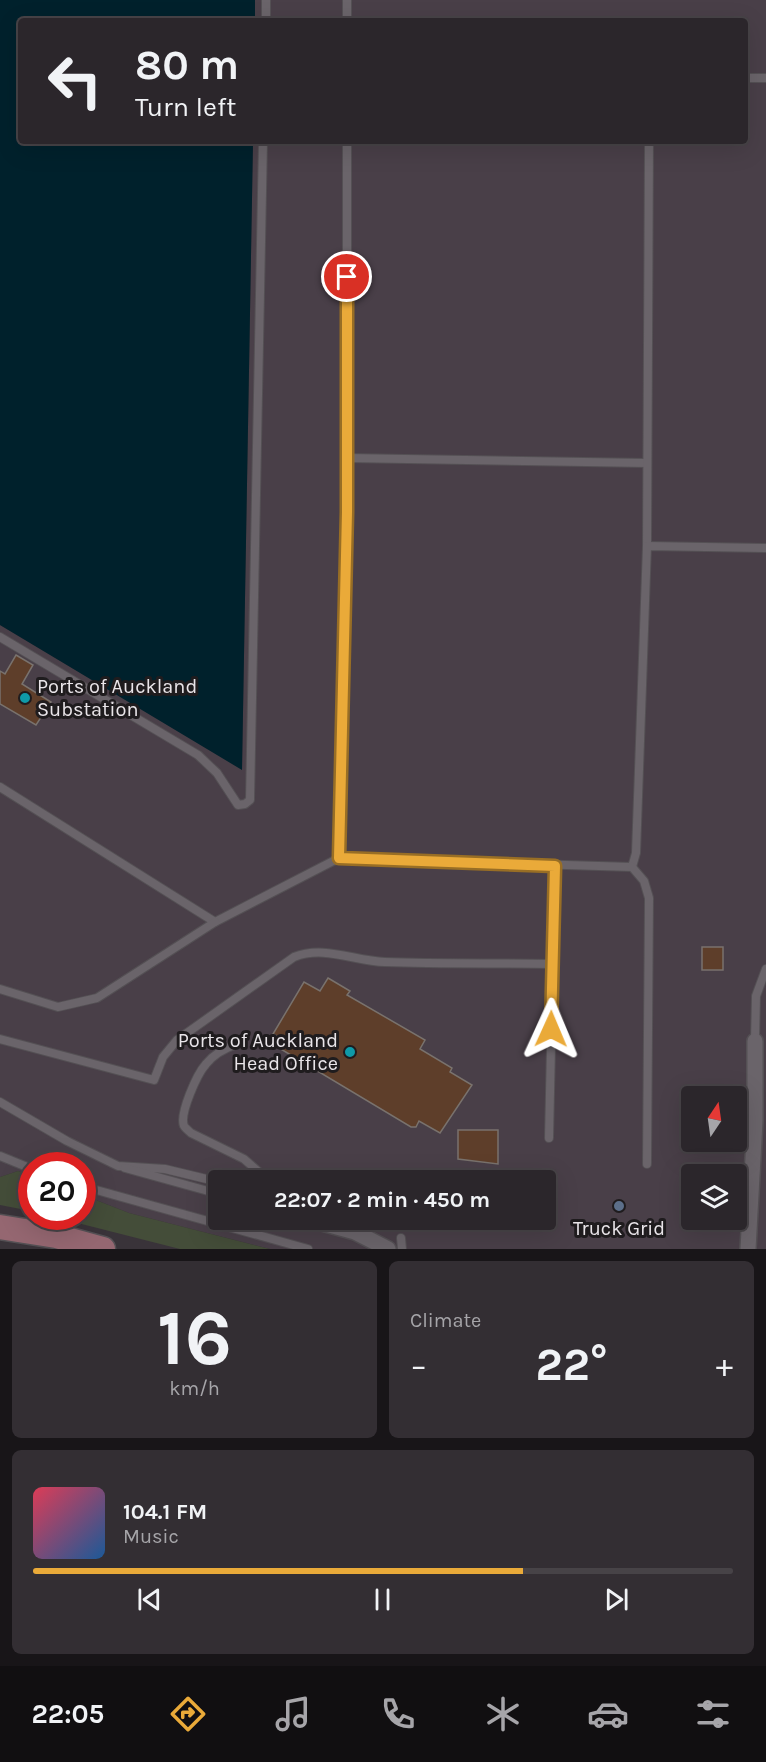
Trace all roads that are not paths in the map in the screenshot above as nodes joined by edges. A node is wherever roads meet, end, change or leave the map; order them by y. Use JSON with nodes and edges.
{"nodes":[{"id":1,"x":266,"y":0,"type":"edge"},
{"id":2,"x":347,"y":0,"type":"edge"},
{"id":3,"x":266,"y":18,"type":"edge"},
{"id":4,"x":347,"y":18,"type":"edge"},
{"id":5,"x":748,"y":78,"type":"edge"},
{"id":6,"x":766,"y":78,"type":"edge"},
{"id":7,"x":263,"y":144,"type":"edge"},
{"id":8,"x":346,"y":144,"type":"edge"},
{"id":9,"x":649,"y":144,"type":"edge"},
{"id":10,"x":347,"y":458,"type":"junction"},
{"id":11,"x":647,"y":463,"type":"junction"},
{"id":12,"x":648,"y":546,"type":"junction"},
{"id":13,"x":766,"y":548,"type":"edge"},
{"id":14,"x":0,"y":637,"type":"edge"},
{"id":15,"x":0,"y":787,"type":"edge"},
{"id":16,"x":339,"y":858,"type":"junction"},
{"id":17,"x":555,"y":866,"type":"junction"},
{"id":18,"x":632,"y":867,"type":"junction"},
{"id":19,"x":215,"y":922,"type":"junction"},
{"id":20,"x":552,"y":964,"type":"junction"},
{"id":21,"x":766,"y":969,"type":"edge"},
{"id":22,"x":0,"y":989,"type":"edge"},
{"id":23,"x":0,"y":1039,"type":"edge"},
{"id":24,"x":755,"y":1041,"type":"joint"},
{"id":25,"x":237,"y":1044,"type":"dead end"},
{"id":26,"x":0,"y":1102,"type":"edge"},
{"id":27,"x":549,"y":1138,"type":"dead end"},
{"id":28,"x":0,"y":1156,"type":"edge"},
{"id":29,"x":18,"y":1163,"type":"edge"},
{"id":30,"x":646,"y":1164,"type":"dead end"},
{"id":31,"x":118,"y":1166,"type":"junction"},
{"id":32,"x":257,"y":1170,"type":"edge"},
{"id":33,"x":208,"y":1180,"type":"edge"},
{"id":34,"x":96,"y":1190,"type":"edge"},
{"id":35,"x":208,"y":1191,"type":"edge"},
{"id":36,"x":0,"y":1227,"type":"edge"},
{"id":37,"x":348,"y":1230,"type":"edge"},
{"id":38,"x":352,"y":1230,"type":"edge"},
{"id":39,"x":356,"y":1232,"type":"junction"},
{"id":40,"x":401,"y":1238,"type":"dead end"},
{"id":41,"x":103,"y":1249,"type":"edge"},
{"id":42,"x":308,"y":1249,"type":"edge"},
{"id":43,"x":388,"y":1249,"type":"edge"},
{"id":44,"x":402,"y":1249,"type":"edge"},
{"id":45,"x":746,"y":1249,"type":"edge"}],
"edges":[{"from":1,"to":3,"type":"lane"},
{"from":2,"to":4,"type":"lane"},
{"from":5,"to":6,"type":"lane"},
{"from":7,"to":14,"type":"lane"},
{"from":8,"to":10,"type":"lane"},
{"from":9,"to":11,"type":"lane"},
{"from":10,"to":11,"type":"lane"},
{"from":10,"to":16,"type":"lane"},
{"from":11,"to":12,"type":"lane"},
{"from":12,"to":13,"type":"lane"},
{"from":12,"to":18,"type":"lane"},
{"from":15,"to":19,"type":"lane"},
{"from":16,"to":17,"type":"lane"},
{"from":16,"to":19,"type":"lane"},
{"from":17,"to":18,"type":"lane"},
{"from":17,"to":20,"type":"lane"},
{"from":18,"to":30,"type":"lane"},
{"from":19,"to":22,"type":"lane"},
{"from":20,"to":23,"type":"lane"},
{"from":20,"to":27,"type":"lane"},
{"from":21,"to":24,"type":"lane"},
{"from":24,"to":45,"type":"street"},
{"from":25,"to":32,"type":"lane"},
{"from":26,"to":31,"type":"lane"},
{"from":28,"to":29,"type":"lane"},
{"from":31,"to":33,"type":"lane"},
{"from":31,"to":35,"type":"lane"},
{"from":34,"to":42,"type":"lane"},
{"from":36,"to":41,"type":"main road"},
{"from":37,"to":39,"type":"street"},
{"from":38,"to":39,"type":"lane"},
{"from":39,"to":43,"type":"street"},
{"from":40,"to":44,"type":"lane"}]}
